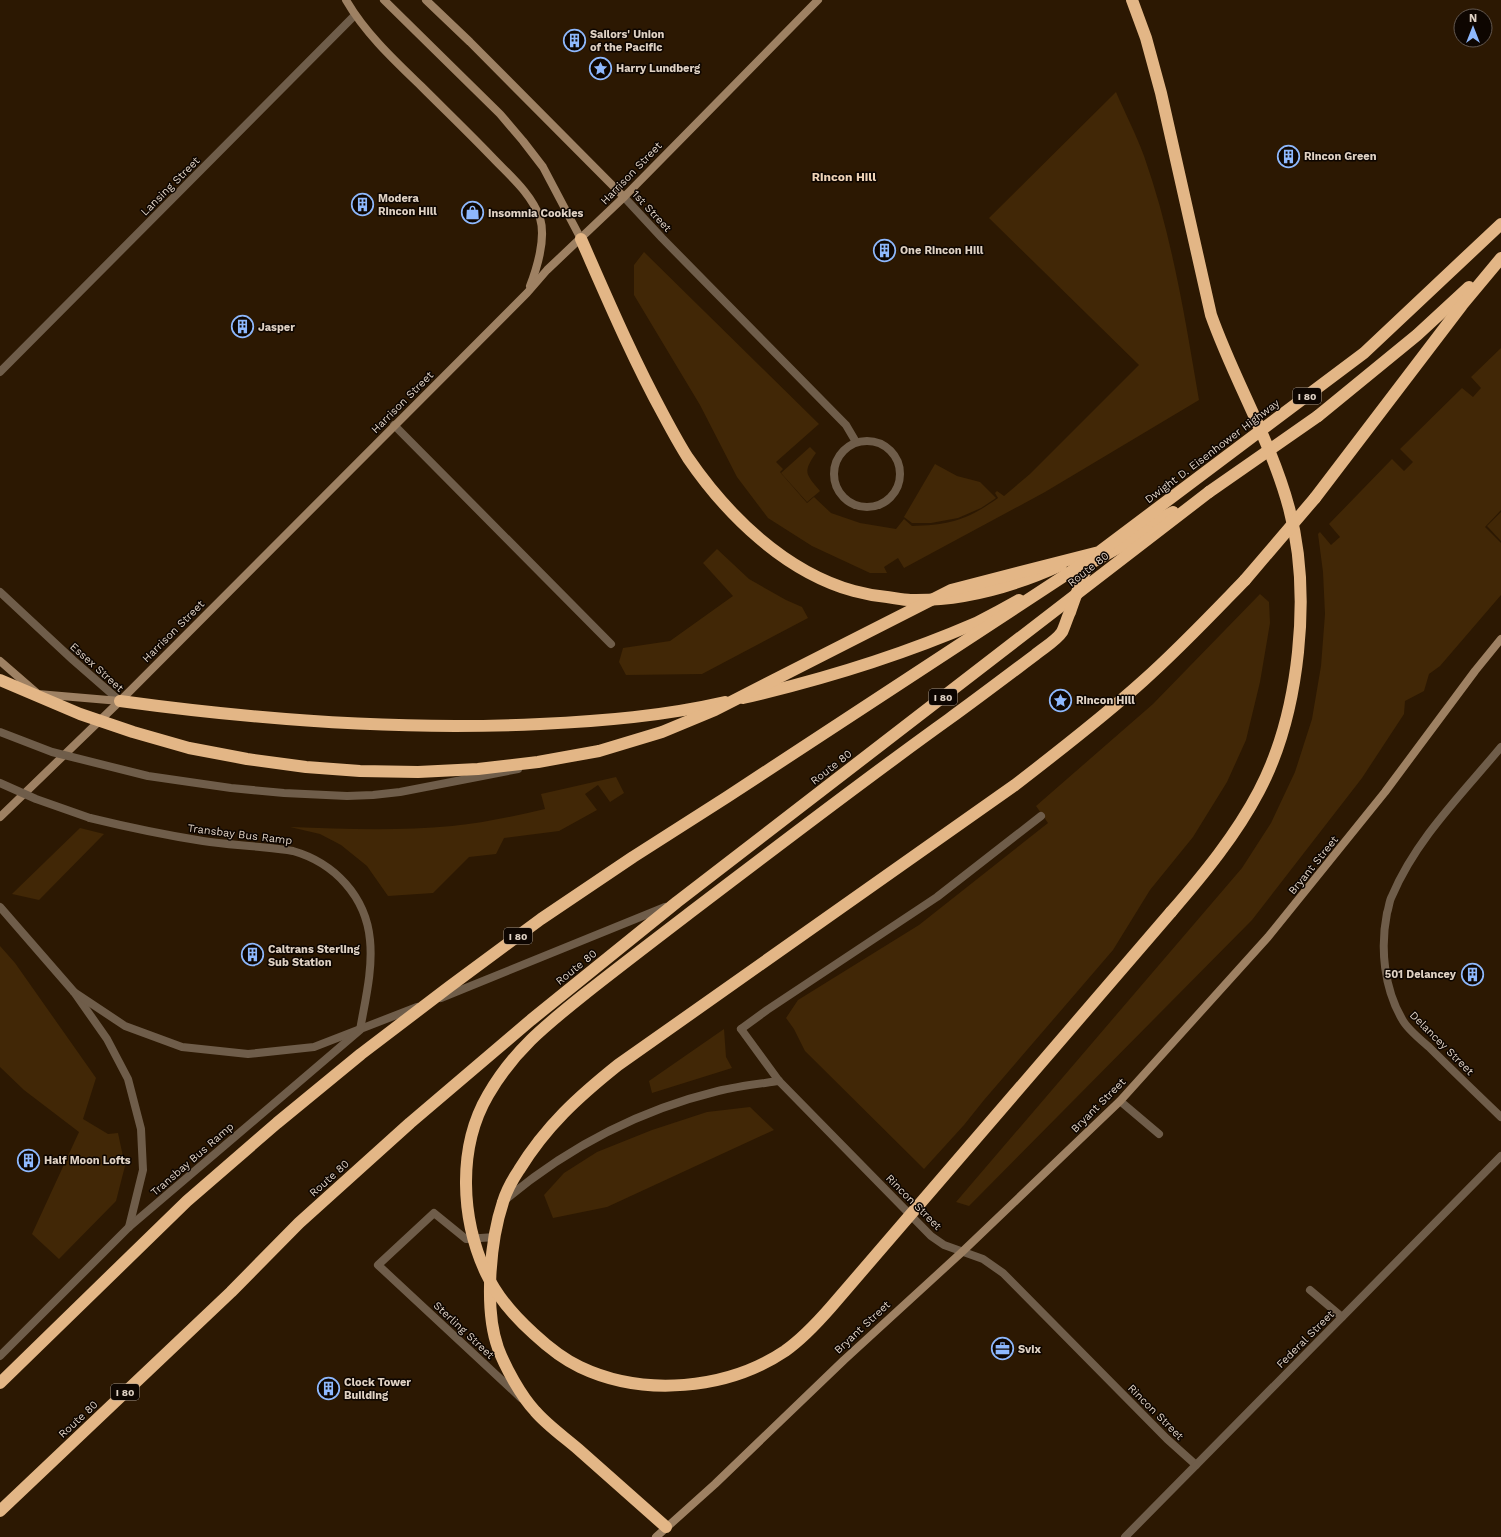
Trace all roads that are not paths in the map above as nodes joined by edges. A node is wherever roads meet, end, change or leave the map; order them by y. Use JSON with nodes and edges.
{"nodes":[{"id":1,"x":346,"y":0,"type":"edge"},
{"id":2,"x":384,"y":0,"type":"edge"},
{"id":3,"x":426,"y":0,"type":"edge"},
{"id":4,"x":818,"y":0,"type":"edge"},
{"id":5,"x":1132,"y":0,"type":"edge"},
{"id":6,"x":355,"y":15,"type":"junction"},
{"id":7,"x":624,"y":197,"type":"junction"},
{"id":8,"x":1501,"y":224,"type":"edge"},
{"id":9,"x":581,"y":239,"type":"junction"},
{"id":10,"x":1501,"y":258,"type":"edge"},
{"id":11,"x":527,"y":293,"type":"junction"},
{"id":12,"x":0,"y":372,"type":"edge"},
{"id":13,"x":394,"y":425,"type":"junction"},
{"id":14,"x":856,"y":442,"type":"junction"},
{"id":15,"x":1209,"y":492,"type":"junction"},
{"id":16,"x":1095,"y":556,"type":"junction"},
{"id":17,"x":0,"y":592,"type":"edge"},
{"id":18,"x":1501,"y":639,"type":"edge"},
{"id":19,"x":611,"y":644,"type":"dead end"},
{"id":20,"x":0,"y":661,"type":"edge"},
{"id":21,"x":0,"y":680,"type":"edge"},
{"id":22,"x":120,"y":701,"type":"junction"},
{"id":23,"x":0,"y":732,"type":"edge"},
{"id":24,"x":1501,"y":747,"type":"edge"},
{"id":25,"x":599,"y":751,"type":"junction"},
{"id":26,"x":0,"y":783,"type":"edge"},
{"id":27,"x":1041,"y":816,"type":"dead end"},
{"id":28,"x":0,"y":817,"type":"edge"},
{"id":29,"x":678,"y":902,"type":"junction"},
{"id":30,"x":0,"y":907,"type":"edge"},
{"id":31,"x":74,"y":992,"type":"junction"},
{"id":32,"x":360,"y":1030,"type":"junction"},
{"id":33,"x":779,"y":1082,"type":"junction"},
{"id":34,"x":1120,"y":1101,"type":"junction"},
{"id":35,"x":1501,"y":1118,"type":"edge"},
{"id":36,"x":1159,"y":1134,"type":"dead end"},
{"id":37,"x":1501,"y":1156,"type":"edge"},
{"id":38,"x":503,"y":1202,"type":"junction"},
{"id":39,"x":129,"y":1227,"type":"junction"},
{"id":40,"x":495,"y":1237,"type":"junction"},
{"id":41,"x":962,"y":1252,"type":"junction"},
{"id":42,"x":1310,"y":1290,"type":"dead end"},
{"id":43,"x":1342,"y":1317,"type":"junction"},
{"id":44,"x":0,"y":1356,"type":"edge"},
{"id":45,"x":0,"y":1383,"type":"edge"},
{"id":46,"x":534,"y":1411,"type":"junction"},
{"id":47,"x":1196,"y":1465,"type":"junction"},
{"id":48,"x":0,"y":1511,"type":"edge"},
{"id":49,"x":666,"y":1527,"type":"junction"},
{"id":50,"x":656,"y":1537,"type":"edge"},
{"id":51,"x":1125,"y":1537,"type":"edge"}],
"edges":[{"from":1,"to":6,"type":"main road"},
{"from":2,"to":9,"type":"main road"},
{"from":3,"to":7,"type":"main road","name":"1st Street"},
{"from":4,"to":7,"type":"main road","name":"Harrison Street"},
{"from":5,"to":16,"type":"highway","bridge":true},
{"from":6,"to":11,"type":"main road"},
{"from":6,"to":12,"type":"street","name":"Lansing Street"},
{"from":7,"to":9,"type":"main road","name":"Harrison Street"},
{"from":7,"to":14,"type":"street","name":"1st Street"},
{"from":8,"to":16,"type":"highway","name":"Dwight D. Eisenhower Highway","number":"I 80","bridge":true},
{"from":9,"to":11,"type":"main road","name":"Harrison Street"},
{"from":9,"to":15,"type":"highway"},
{"from":10,"to":15,"type":"highway","number":"I 80","bridge":true},
{"from":10,"to":38,"type":"highway","bridge":true},
{"from":11,"to":13,"type":"main road","name":"Harrison Street"},
{"from":13,"to":19,"type":"street"},
{"from":13,"to":22,"type":"main road","name":"Harrison Street"},
{"from":14,"to":14,"type":"street"},
{"from":15,"to":22,"type":"highway"},
{"from":15,"to":29,"type":"highway","name":"Route 80","number":"I 80"},
{"from":16,"to":25,"type":"highway","bridge":true},
{"from":16,"to":45,"type":"highway","name":"Route 80","number":"I 80","bridge":true},
{"from":17,"to":22,"type":"street","name":"Essex Street"},
{"from":18,"to":34,"type":"main road","name":"Bryant Street"},
{"from":20,"to":22,"type":"main road","name":"Essex Street"},
{"from":21,"to":25,"type":"highway","bridge":true},
{"from":22,"to":28,"type":"main road","name":"Harrison Street"},
{"from":23,"to":25,"type":"street","bridge":true},
{"from":24,"to":35,"type":"street","name":"Delancey Street"},
{"from":26,"to":32,"type":"street","name":"Transbay Bus Ramp","bridge":true},
{"from":27,"to":33,"type":"street","name":"Rincon Street"},
{"from":29,"to":32,"type":"street"},
{"from":29,"to":48,"type":"highway","name":"Route 80","number":"I 80"},
{"from":30,"to":31,"type":"street","name":"Transbay Bus Ramp"},
{"from":31,"to":32,"type":"street","name":"Transbay Bus Ramp"},
{"from":31,"to":39,"type":"street","name":"Transbay Bus Ramp"},
{"from":32,"to":39,"type":"street","name":"Transbay Bus Ramp"},
{"from":33,"to":38,"type":"street"},
{"from":33,"to":41,"type":"street","name":"Rincon Street"},
{"from":34,"to":36,"type":"street"},
{"from":34,"to":41,"type":"main road","name":"Bryant Street"},
{"from":37,"to":43,"type":"street","name":"Federal Street"},
{"from":38,"to":40,"type":"highway"},
{"from":39,"to":44,"type":"street","name":"Transbay Bus Ramp"},
{"from":40,"to":46,"type":"highway"},
{"from":40,"to":46,"type":"street","name":"Sterling Street"},
{"from":41,"to":47,"type":"street","name":"Rincon Street"},
{"from":41,"to":49,"type":"main road","name":"Bryant Street"},
{"from":42,"to":43,"type":"street"},
{"from":43,"to":47,"type":"street","name":"Federal Street"},
{"from":46,"to":49,"type":"highway"},
{"from":47,"to":51,"type":"street","name":"Federal Street"},
{"from":49,"to":50,"type":"main road","name":"Bryant Street"}]}
